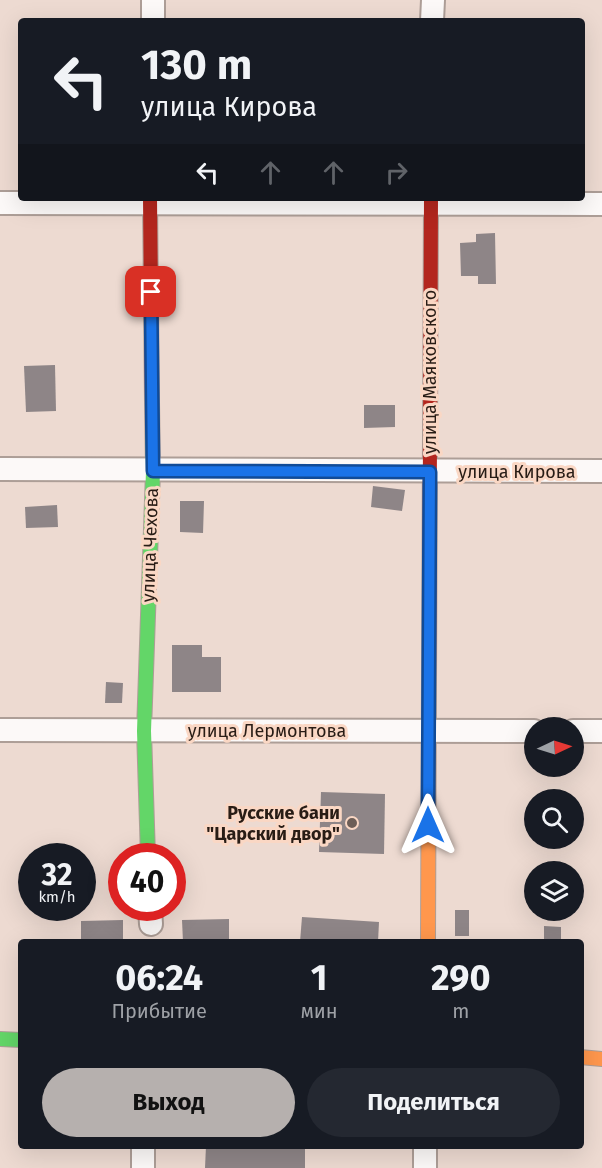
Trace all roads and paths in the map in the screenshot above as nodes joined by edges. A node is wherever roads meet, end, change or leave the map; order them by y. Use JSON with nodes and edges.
{"nodes":[{"id":1,"x":153,"y":0,"type":"edge"},
{"id":2,"x":433,"y":0,"type":"edge"},
{"id":3,"x":153,"y":18,"type":"edge"},
{"id":4,"x":432,"y":18,"type":"edge"},
{"id":5,"x":100,"y":201,"type":"edge"},
{"id":6,"x":150,"y":201,"type":"edge"},
{"id":7,"x":430,"y":201,"type":"edge"},
{"id":8,"x":0,"y":203,"type":"edge"},
{"id":9,"x":602,"y":204,"type":"edge"},
{"id":10,"x":0,"y":470,"type":"edge"},
{"id":11,"x":153,"y":471,"type":"junction"},
{"id":12,"x":602,"y":471,"type":"edge"},
{"id":13,"x":430,"y":472,"type":"junction"},
{"id":14,"x":0,"y":730,"type":"edge"},
{"id":15,"x":144,"y":731,"type":"junction"},
{"id":16,"x":429,"y":731,"type":"junction"},
{"id":17,"x":524,"y":731,"type":"edge"},
{"id":18,"x":584,"y":731,"type":"edge"},
{"id":19,"x":602,"y":731,"type":"edge"},
{"id":20,"x":148,"y":843,"type":"edge"},
{"id":21,"x":428,"y":939,"type":"edge"},
{"id":22,"x":0,"y":1039,"type":"edge"},
{"id":23,"x":18,"y":1040,"type":"edge"},
{"id":24,"x":584,"y":1057,"type":"edge"},
{"id":25,"x":602,"y":1059,"type":"edge"},
{"id":26,"x":143,"y":1149,"type":"edge"},
{"id":27,"x":425,"y":1149,"type":"edge"},
{"id":28,"x":143,"y":1168,"type":"edge"},
{"id":29,"x":425,"y":1168,"type":"edge"}],
"edges":[{"from":1,"to":3,"type":"street"},
{"from":2,"to":4,"type":"street"},
{"from":5,"to":8,"type":"street"},
{"from":6,"to":11,"type":"street","name":"улица Чехова"},
{"from":7,"to":9,"type":"street"},
{"from":7,"to":13,"type":"street","name":"улица Маяковского"},
{"from":10,"to":11,"type":"street","name":"улица Кирова"},
{"from":11,"to":13,"type":"street","name":"улица Кирова"},
{"from":11,"to":15,"type":"street","name":"улица Чехова"},
{"from":12,"to":13,"type":"street","name":"улица Кирова"},
{"from":13,"to":16,"type":"street","name":"улица Маяковского"},
{"from":14,"to":15,"type":"street","name":"улица Лермонтова"},
{"from":15,"to":16,"type":"street","name":"улица Лермонтова"},
{"from":15,"to":20,"type":"street","name":"улица Чехова"},
{"from":16,"to":17,"type":"street","name":"улица Лермонтова"},
{"from":16,"to":21,"type":"street","name":"улица Маяковского"},
{"from":18,"to":19,"type":"street"},
{"from":22,"to":23,"type":"street"},
{"from":24,"to":25,"type":"street"},
{"from":26,"to":28,"type":"street"},
{"from":27,"to":29,"type":"street"}]}
